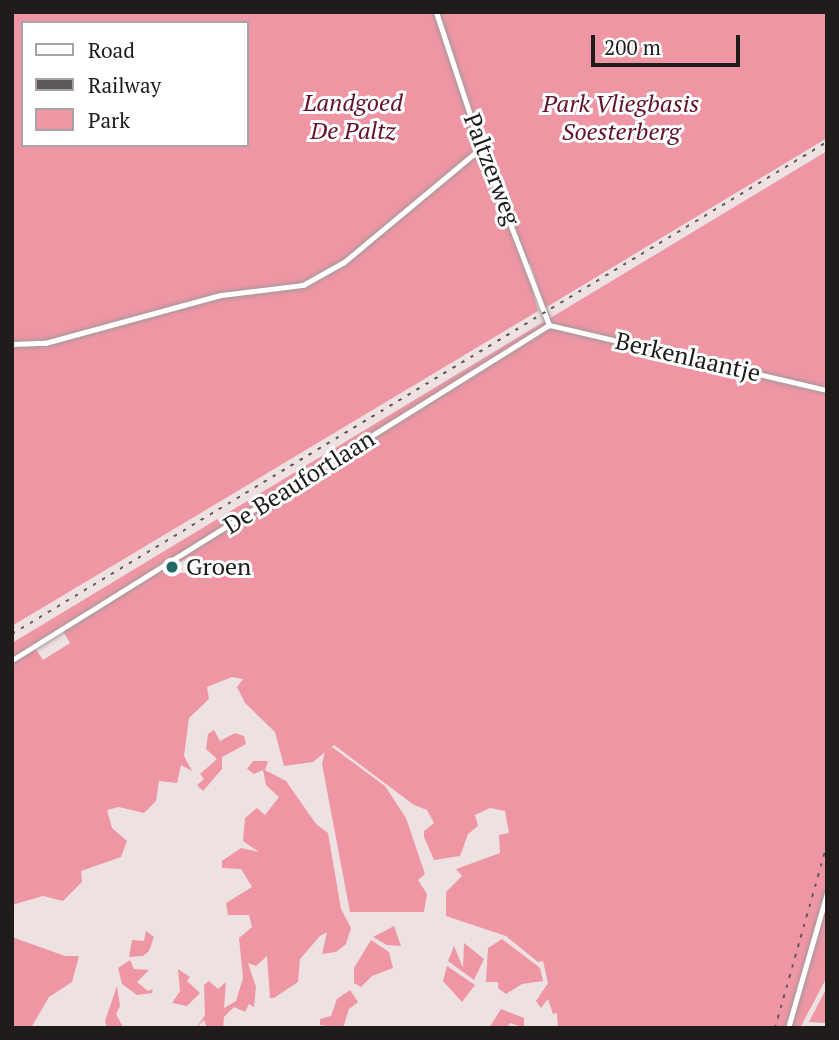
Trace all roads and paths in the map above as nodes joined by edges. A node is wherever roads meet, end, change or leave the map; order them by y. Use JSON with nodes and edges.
{"nodes":[{"id":1,"x":436,"y":12,"type":"edge"},
{"id":2,"x":481,"y":148,"type":"junction"},
{"id":3,"x":549,"y":325,"type":"junction"},
{"id":4,"x":12,"y":344,"type":"edge"},
{"id":5,"x":827,"y":390,"type":"edge"},
{"id":6,"x":12,"y":660,"type":"edge"},
{"id":7,"x":827,"y":893,"type":"edge"},
{"id":8,"x":788,"y":1028,"type":"edge"}],
"edges":[{"from":1,"to":2,"type":"street","name":"Paltzerweg"},
{"from":2,"to":3,"type":"street","name":"Paltzerweg"},
{"from":2,"to":4,"type":"street"},
{"from":3,"to":5,"type":"street","name":"Berkenlaantje"},
{"from":3,"to":6,"type":"street","name":"De Beaufortlaan"},
{"from":7,"to":8,"type":"street"}]}
